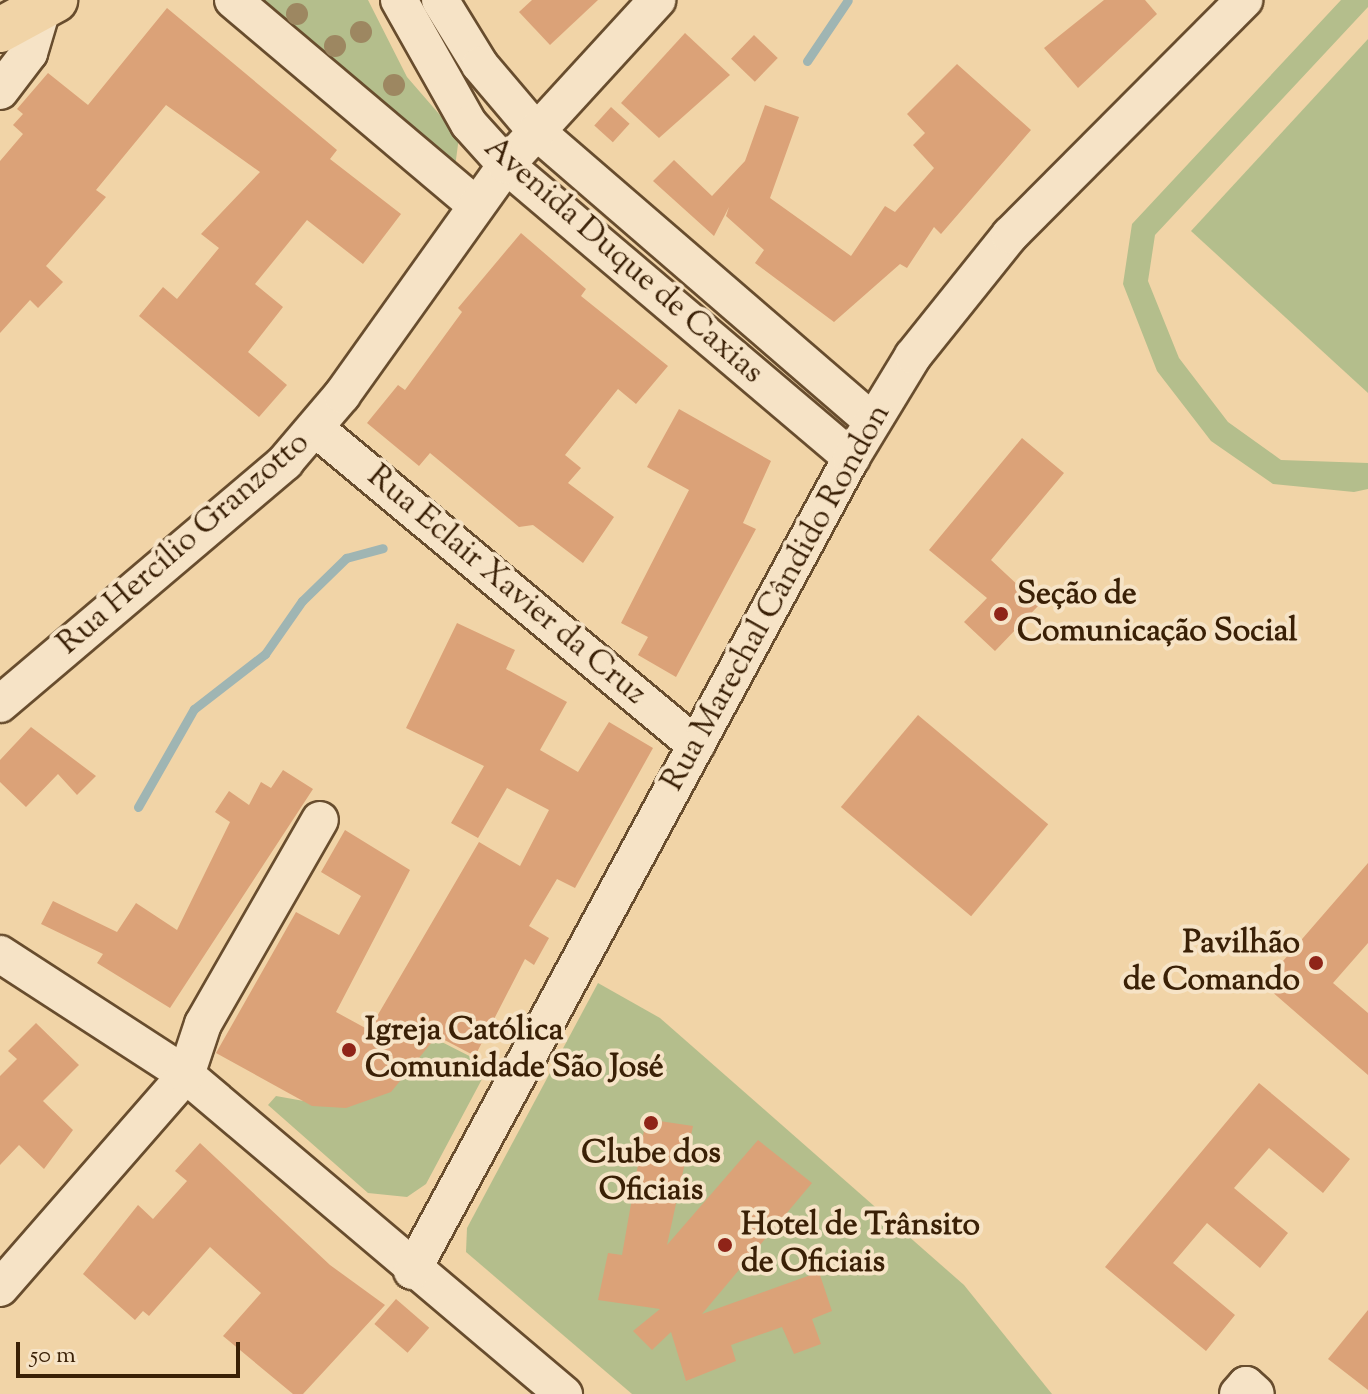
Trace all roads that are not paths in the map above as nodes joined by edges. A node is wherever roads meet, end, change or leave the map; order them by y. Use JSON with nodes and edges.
{"nodes":[{"id":1,"x":233,"y":0,"type":"edge"},
{"id":2,"x":399,"y":0,"type":"edge"},
{"id":3,"x":440,"y":0,"type":"edge"},
{"id":4,"x":657,"y":0,"type":"edge"},
{"id":5,"x":1244,"y":0,"type":"edge"},
{"id":6,"x":49,"y":3,"type":"edge"},
{"id":7,"x":0,"y":30,"type":"edge"},
{"id":8,"x":0,"y":91,"type":"edge"},
{"id":9,"x":536,"y":131,"type":"junction"},
{"id":10,"x":506,"y":165,"type":"junction"},
{"id":11,"x":476,"y":205,"type":"junction"},
{"id":12,"x":872,"y":421,"type":"junction"},
{"id":13,"x":315,"y":428,"type":"junction"},
{"id":14,"x":851,"y":458,"type":"junction"},
{"id":15,"x":0,"y":704,"type":"edge"},
{"id":16,"x":696,"y":745,"type":"junction"},
{"id":17,"x":320,"y":820,"type":"dead end"},
{"id":18,"x":0,"y":954,"type":"edge"},
{"id":19,"x":186,"y":1075,"type":"junction"},
{"id":20,"x":412,"y":1271,"type":"junction"},
{"id":21,"x":0,"y":1288,"type":"edge"},
{"id":22,"x":564,"y":1394,"type":"edge"}],
"edges":[{"from":1,"to":11,"type":"street"},
{"from":2,"to":10,"type":"street","name":"Avenida Duque de Caxias"},
{"from":3,"to":9,"type":"street","name":"Avenida Duque de Caxias"},
{"from":4,"to":9,"type":"street","name":"Rua Hercílio Granzotto"},
{"from":5,"to":12,"type":"street","name":"Rua Marechal Cândido Rondon"},
{"from":6,"to":7,"type":"main road"},
{"from":6,"to":8,"type":"street"},
{"from":9,"to":10,"type":"street","name":"Rua Hercílio Granzotto"},
{"from":9,"to":12,"type":"street","name":"Avenida Duque de Caxias"},
{"from":10,"to":11,"type":"street","name":"Rua Hercílio Granzotto"},
{"from":10,"to":14,"type":"street","name":"Avenida Duque de Caxias"},
{"from":11,"to":13,"type":"street","name":"Rua Hercílio Granzotto"},
{"from":12,"to":14,"type":"street","name":"Rua Marechal Cândido Rondon"},
{"from":13,"to":15,"type":"street","name":"Rua Hercílio Granzotto"},
{"from":13,"to":16,"type":"street","name":"Rua Eclair Xavier da Cruz"},
{"from":14,"to":16,"type":"street","name":"Rua Marechal Cândido Rondon"},
{"from":16,"to":20,"type":"street","name":"Rua Marechal Cândido Rondon"},
{"from":17,"to":19,"type":"street"},
{"from":18,"to":19,"type":"street"},
{"from":19,"to":20,"type":"street"},
{"from":19,"to":21,"type":"street"},
{"from":20,"to":22,"type":"street"}]}
